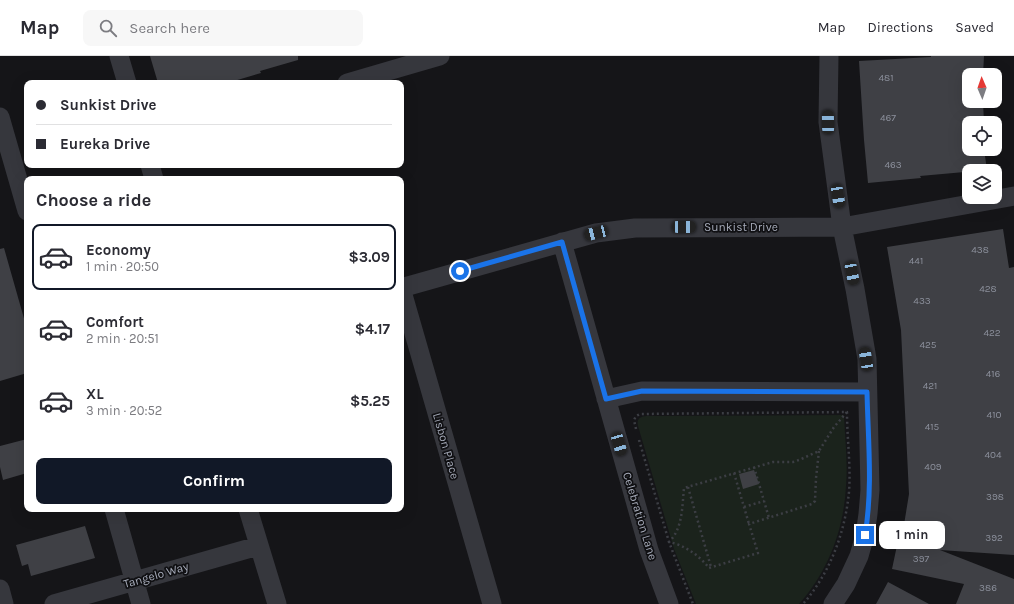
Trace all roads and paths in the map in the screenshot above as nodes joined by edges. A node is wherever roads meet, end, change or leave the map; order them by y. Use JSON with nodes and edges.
{"nodes":[{"id":1,"x":119,"y":56,"type":"edge"},
{"id":2,"x":440,"y":56,"type":"edge"},
{"id":3,"x":829,"y":56,"type":"edge"},
{"id":4,"x":126,"y":80,"type":"edge"},
{"id":5,"x":357,"y":80,"type":"edge"},
{"id":6,"x":0,"y":117,"type":"edge"},
{"id":7,"x":1014,"y":196,"type":"edge"},
{"id":8,"x":24,"y":201,"type":"edge"},
{"id":9,"x":842,"y":226,"type":"junction"},
{"id":10,"x":562,"y":242,"type":"junction"},
{"id":11,"x":404,"y":287,"type":"edge"},
{"id":12,"x":404,"y":298,"type":"edge"},
{"id":13,"x":867,"y":392,"type":"junction"},
{"id":14,"x":606,"y":399,"type":"junction"},
{"id":15,"x":846,"y":412,"type":"junction"},
{"id":16,"x":636,"y":429,"type":"dead end"},
{"id":17,"x":638,"y":437,"type":"dead end"},
{"id":18,"x":819,"y":451,"type":"junction"},
{"id":19,"x":754,"y":467,"type":"junction"},
{"id":20,"x":734,"y":473,"type":"junction"},
{"id":21,"x":688,"y":487,"type":"junction"},
{"id":22,"x":764,"y":501,"type":"junction"},
{"id":23,"x":744,"y":507,"type":"junction"},
{"id":24,"x":115,"y":512,"type":"edge"},
{"id":25,"x":249,"y":512,"type":"edge"},
{"id":26,"x":769,"y":518,"type":"junction"},
{"id":27,"x":749,"y":524,"type":"junction"},
{"id":28,"x":669,"y":542,"type":"junction"},
{"id":29,"x":258,"y":546,"type":"junction"},
{"id":30,"x":711,"y":567,"type":"junction"},
{"id":31,"x":134,"y":581,"type":"junction"},
{"id":32,"x":0,"y":589,"type":"edge"},
{"id":33,"x":4,"y":604,"type":"edge"},
{"id":34,"x":54,"y":604,"type":"edge"},
{"id":35,"x":141,"y":604,"type":"edge"},
{"id":36,"x":277,"y":604,"type":"edge"},
{"id":37,"x":492,"y":604,"type":"edge"},
{"id":38,"x":669,"y":604,"type":"edge"},
{"id":39,"x":693,"y":604,"type":"edge"},
{"id":40,"x":803,"y":604,"type":"edge"},
{"id":41,"x":833,"y":604,"type":"edge"}],
"edges":[{"from":1,"to":4,"type":"street"},
{"from":2,"to":5,"type":"street"},
{"from":3,"to":9,"type":"street"},
{"from":6,"to":8,"type":"street"},
{"from":7,"to":9,"type":"street","name":"Sunkist Drive"},
{"from":9,"to":10,"type":"street","name":"Sunkist Drive"},
{"from":9,"to":13,"type":"street"},
{"from":10,"to":11,"type":"street","name":"Sunkist Drive"},
{"from":10,"to":14,"type":"street","name":"Celebration Lane"},
{"from":12,"to":37,"type":"street","name":"Lisbon Place"},
{"from":13,"to":14,"type":"street"},
{"from":13,"to":41,"type":"street"},
{"from":14,"to":38,"type":"street","name":"Celebration Lane"},
{"from":15,"to":16,"type":"path"},
{"from":15,"to":18,"type":"path"},
{"from":15,"to":40,"type":"path"},
{"from":17,"to":28,"type":"path"},
{"from":18,"to":19,"type":"path"},
{"from":18,"to":26,"type":"path"},
{"from":19,"to":20,"type":"path"},
{"from":19,"to":22,"type":"path"},
{"from":20,"to":21,"type":"path"},
{"from":20,"to":23,"type":"path"},
{"from":21,"to":28,"type":"path"},
{"from":21,"to":30,"type":"path"},
{"from":22,"to":23,"type":"path"},
{"from":22,"to":26,"type":"path"},
{"from":23,"to":27,"type":"path"},
{"from":24,"to":31,"type":"street"},
{"from":25,"to":29,"type":"street"},
{"from":26,"to":27,"type":"path"},
{"from":27,"to":30,"type":"path"},
{"from":28,"to":30,"type":"path"},
{"from":28,"to":39,"type":"path"},
{"from":29,"to":31,"type":"street","name":"Tangelo Way"},
{"from":29,"to":36,"type":"street"},
{"from":31,"to":34,"type":"street","name":"Tangelo Way"},
{"from":31,"to":35,"type":"street"},
{"from":32,"to":33,"type":"street"}]}
